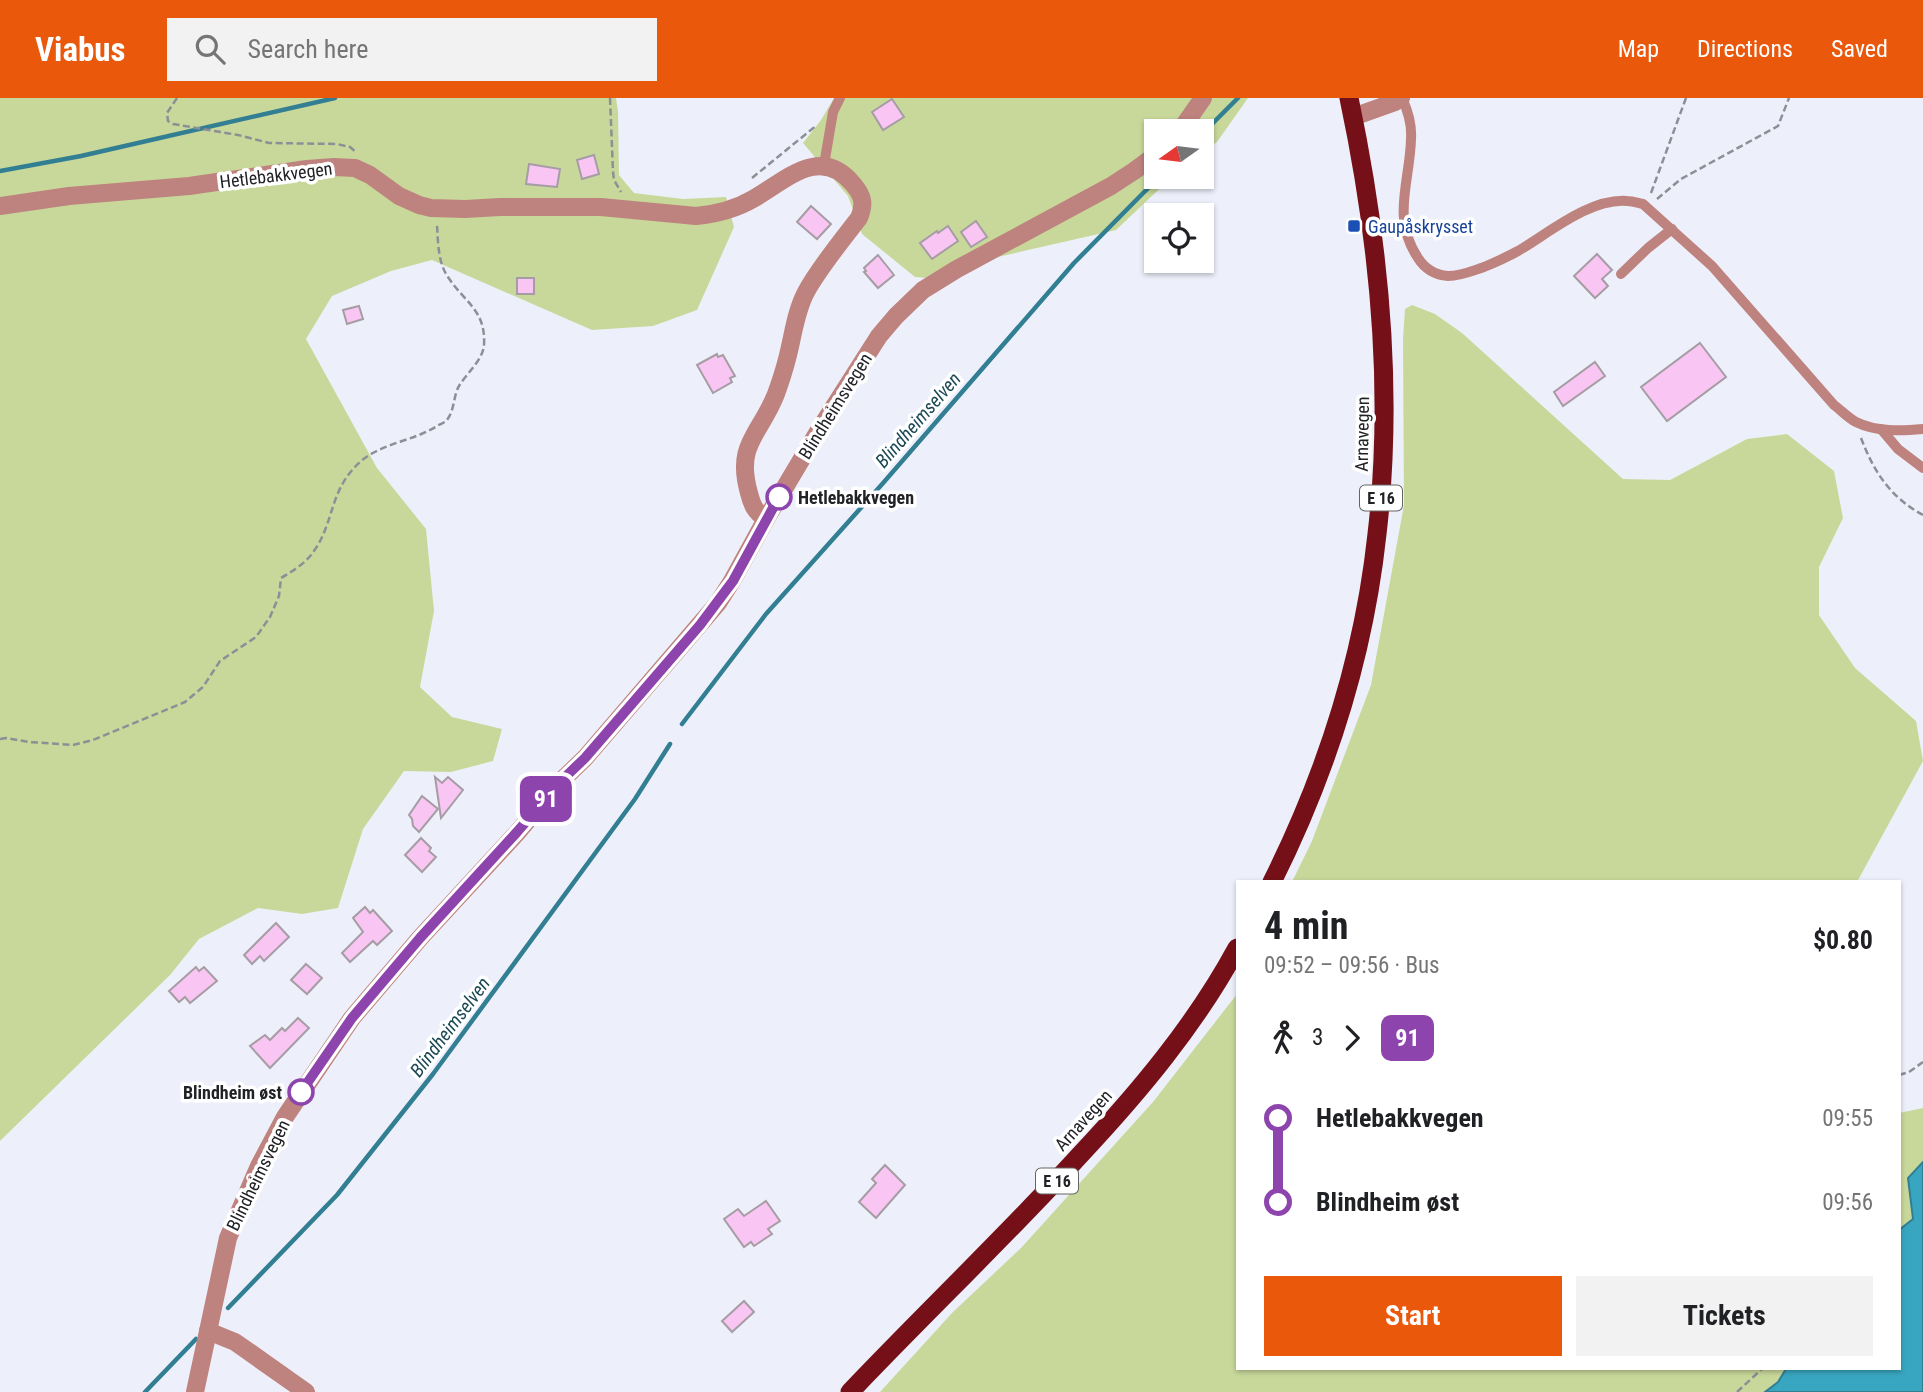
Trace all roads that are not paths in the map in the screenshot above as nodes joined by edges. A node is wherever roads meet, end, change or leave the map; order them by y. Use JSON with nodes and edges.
{"nodes":[{"id":1,"x":840,"y":98,"type":"edge"},
{"id":2,"x":1203,"y":98,"type":"edge"},
{"id":3,"x":1402,"y":98,"type":"edge"},
{"id":4,"x":1351,"y":107,"type":"edge"},
{"id":5,"x":1188,"y":119,"type":"edge"},
{"id":6,"x":1144,"y":164,"type":"edge"},
{"id":7,"x":824,"y":165,"type":"junction"},
{"id":8,"x":0,"y":206,"type":"edge"},
{"id":9,"x":1671,"y":229,"type":"junction"},
{"id":10,"x":1621,"y":274,"type":"dead end"},
{"id":11,"x":1881,"y":429,"type":"junction"},
{"id":12,"x":1923,"y":429,"type":"edge"},
{"id":13,"x":1923,"y":468,"type":"edge"},
{"id":14,"x":766,"y":519,"type":"junction"},
{"id":15,"x":1273,"y":880,"type":"edge"},
{"id":16,"x":1236,"y":949,"type":"edge"},
{"id":17,"x":208,"y":1331,"type":"junction"},
{"id":18,"x":195,"y":1392,"type":"edge"},
{"id":19,"x":306,"y":1392,"type":"edge"},
{"id":20,"x":850,"y":1392,"type":"edge"}],
"edges":[{"from":1,"to":7,"type":"lane"},
{"from":2,"to":5,"type":"street"},
{"from":3,"to":4,"type":"street"},
{"from":3,"to":9,"type":"lane"},
{"from":4,"to":15,"type":"highway","name":"Arnavegen","number":"E 16"},
{"from":6,"to":14,"type":"street","name":"Blindheimsvegen"},
{"from":7,"to":8,"type":"street","name":"Hetlebakkvegen"},
{"from":7,"to":14,"type":"street"},
{"from":9,"to":10,"type":"lane"},
{"from":9,"to":11,"type":"lane"},
{"from":11,"to":12,"type":"lane"},
{"from":11,"to":13,"type":"lane"},
{"from":14,"to":17,"type":"street","name":"Blindheimsvegen"},
{"from":16,"to":20,"type":"highway","name":"Arnavegen","number":"E 16"},
{"from":17,"to":18,"type":"street","name":"Blindheimsvegen"},
{"from":17,"to":19,"type":"street"}]}
